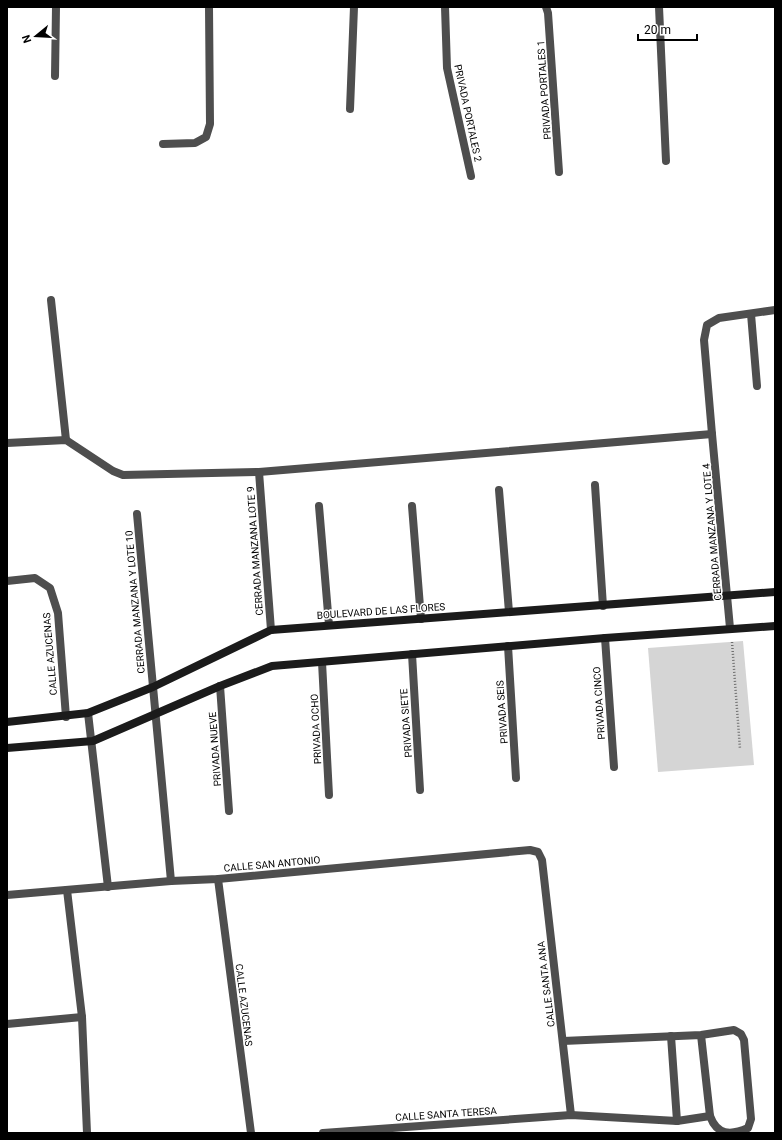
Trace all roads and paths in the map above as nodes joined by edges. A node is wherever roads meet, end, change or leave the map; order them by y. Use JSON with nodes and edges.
{"nodes":[{"id":1,"x":56,"y":7,"type":"edge"},
{"id":2,"x":209,"y":7,"type":"edge"},
{"id":3,"x":354,"y":7,"type":"edge"},
{"id":4,"x":445,"y":7,"type":"edge"},
{"id":5,"x":546,"y":7,"type":"edge"},
{"id":6,"x":659,"y":7,"type":"edge"},
{"id":7,"x":55,"y":76,"type":"dead end"},
{"id":8,"x":350,"y":109,"type":"dead end"},
{"id":9,"x":163,"y":144,"type":"dead end"},
{"id":10,"x":666,"y":162,"type":"dead end"},
{"id":11,"x":560,"y":172,"type":"dead end"},
{"id":12,"x":471,"y":176,"type":"dead end"},
{"id":13,"x":51,"y":300,"type":"dead end"},
{"id":14,"x":775,"y":310,"type":"edge"},
{"id":15,"x":751,"y":314,"type":"junction"},
{"id":16,"x":757,"y":386,"type":"dead end"},
{"id":17,"x":712,"y":434,"type":"junction"},
{"id":18,"x":66,"y":440,"type":"junction"},
{"id":19,"x":7,"y":444,"type":"edge"},
{"id":20,"x":259,"y":472,"type":"junction"},
{"id":21,"x":595,"y":485,"type":"dead end"},
{"id":22,"x":500,"y":490,"type":"dead end"},
{"id":23,"x":320,"y":506,"type":"dead end"},
{"id":24,"x":412,"y":506,"type":"dead end"},
{"id":25,"x":137,"y":514,"type":"dead end"},
{"id":26,"x":7,"y":581,"type":"edge"},
{"id":27,"x":775,"y":592,"type":"edge"},
{"id":28,"x":728,"y":596,"type":"junction"},
{"id":29,"x":603,"y":606,"type":"junction"},
{"id":30,"x":510,"y":612,"type":"junction"},
{"id":31,"x":421,"y":619,"type":"junction"},
{"id":32,"x":329,"y":625,"type":"junction"},
{"id":33,"x":775,"y":626,"type":"edge"},
{"id":34,"x":730,"y":628,"type":"junction"},
{"id":35,"x":271,"y":630,"type":"junction"},
{"id":36,"x":605,"y":638,"type":"junction"},
{"id":37,"x":508,"y":646,"type":"junction"},
{"id":38,"x":412,"y":654,"type":"junction"},
{"id":39,"x":322,"y":662,"type":"junction"},
{"id":40,"x":220,"y":686,"type":"junction"},
{"id":41,"x":153,"y":687,"type":"junction"},
{"id":42,"x":88,"y":713,"type":"junction"},
{"id":43,"x":155,"y":715,"type":"junction"},
{"id":44,"x":66,"y":717,"type":"junction"},
{"id":45,"x":7,"y":722,"type":"edge"},
{"id":46,"x":93,"y":741,"type":"junction"},
{"id":47,"x":7,"y":748,"type":"edge"},
{"id":48,"x":740,"y":749,"type":"dead end"},
{"id":49,"x":614,"y":767,"type":"dead end"},
{"id":50,"x":516,"y":778,"type":"dead end"},
{"id":51,"x":420,"y":790,"type":"dead end"},
{"id":52,"x":329,"y":795,"type":"dead end"},
{"id":53,"x":229,"y":811,"type":"dead end"},
{"id":54,"x":538,"y":852,"type":"joint"},
{"id":55,"x":218,"y":879,"type":"junction"},
{"id":56,"x":171,"y":881,"type":"junction"},
{"id":57,"x":108,"y":887,"type":"junction"},
{"id":58,"x":67,"y":890,"type":"junction"},
{"id":59,"x":7,"y":895,"type":"edge"},
{"id":60,"x":82,"y":1016,"type":"junction"},
{"id":61,"x":7,"y":1024,"type":"edge"},
{"id":62,"x":701,"y":1034,"type":"junction"},
{"id":63,"x":671,"y":1036,"type":"junction"},
{"id":64,"x":563,"y":1041,"type":"junction"},
{"id":65,"x":571,"y":1115,"type":"junction"},
{"id":66,"x":710,"y":1116,"type":"junction"},
{"id":67,"x":677,"y":1121,"type":"junction"},
{"id":68,"x":87,"y":1133,"type":"edge"},
{"id":69,"x":251,"y":1133,"type":"edge"},
{"id":70,"x":323,"y":1133,"type":"edge"}],
"edges":[{"from":1,"to":7,"type":"street"},
{"from":2,"to":9,"type":"street"},
{"from":3,"to":8,"type":"street"},
{"from":4,"to":12,"type":"street","name":"PRIVADA PORTALES 2"},
{"from":5,"to":11,"type":"street","name":"PRIVADA PORTALES 1"},
{"from":6,"to":10,"type":"street"},
{"from":13,"to":18,"type":"street"},
{"from":14,"to":15,"type":"street","name":"CERRADA MANZANA Y LOTE 4"},
{"from":15,"to":16,"type":"street"},
{"from":15,"to":17,"type":"street","name":"CERRADA MANZANA Y LOTE 4"},
{"from":17,"to":20,"type":"street"},
{"from":17,"to":28,"type":"street","name":"CERRADA MANZANA Y LOTE 4"},
{"from":18,"to":19,"type":"street"},
{"from":18,"to":20,"type":"street"},
{"from":20,"to":35,"type":"street","name":"CERRADA MANZANA LOTE 9"},
{"from":21,"to":29,"type":"street"},
{"from":22,"to":30,"type":"street"},
{"from":23,"to":32,"type":"street"},
{"from":24,"to":31,"type":"street"},
{"from":25,"to":41,"type":"street","name":"CERRADA MANZANA Y LOTE 10"},
{"from":26,"to":44,"type":"street","name":"CALLE AZUCENAS"},
{"from":27,"to":28,"type":"street","name":"BOULEVARD DE LAS FLORES"},
{"from":28,"to":29,"type":"street","name":"BOULEVARD DE LAS FLORES"},
{"from":28,"to":34,"type":"street","name":"CERRADA MANZANA Y LOTE 4"},
{"from":29,"to":30,"type":"street","name":"BOULEVARD DE LAS FLORES"},
{"from":30,"to":31,"type":"street","name":"BOULEVARD DE LAS FLORES"},
{"from":31,"to":32,"type":"street","name":"BOULEVARD DE LAS FLORES"},
{"from":32,"to":35,"type":"street","name":"BOULEVARD DE LAS FLORES"},
{"from":33,"to":34,"type":"street"},
{"from":34,"to":36,"type":"street"},
{"from":34,"to":48,"type":"path"},
{"from":35,"to":41,"type":"street","name":"BOULEVARD DE LAS FLORES"},
{"from":36,"to":37,"type":"street"},
{"from":36,"to":49,"type":"street","name":"PRIVADA CINCO"},
{"from":37,"to":38,"type":"street"},
{"from":37,"to":50,"type":"street","name":"PRIVADA SEIS"},
{"from":38,"to":39,"type":"street"},
{"from":38,"to":51,"type":"street","name":"PRIVADA SIETE"},
{"from":39,"to":40,"type":"street"},
{"from":39,"to":52,"type":"street","name":"PRIVADA OCHO"},
{"from":40,"to":43,"type":"street"},
{"from":40,"to":53,"type":"street","name":"PRIVADA NUEVE"},
{"from":41,"to":42,"type":"street","name":"BOULEVARD DE LAS FLORES"},
{"from":41,"to":43,"type":"street"},
{"from":42,"to":44,"type":"street","name":"BOULEVARD DE LAS FLORES"},
{"from":42,"to":46,"type":"street"},
{"from":43,"to":46,"type":"street"},
{"from":43,"to":56,"type":"street"},
{"from":44,"to":45,"type":"street","name":"BOULEVARD DE LAS FLORES"},
{"from":46,"to":47,"type":"street"},
{"from":46,"to":57,"type":"street"},
{"from":54,"to":55,"type":"street","name":"CALLE SAN ANTONIO"},
{"from":54,"to":64,"type":"street","name":"CALLE SANTA ANA"},
{"from":55,"to":56,"type":"street","name":"CALLE SAN ANTONIO"},
{"from":55,"to":69,"type":"street","name":"CALLE AZUCENAS"},
{"from":56,"to":57,"type":"street","name":"CALLE SAN ANTONIO"},
{"from":57,"to":58,"type":"street","name":"CALLE SAN ANTONIO"},
{"from":58,"to":59,"type":"street","name":"CALLE SAN ANTONIO"},
{"from":58,"to":60,"type":"street"},
{"from":60,"to":61,"type":"street"},
{"from":60,"to":68,"type":"street"},
{"from":62,"to":63,"type":"street"},
{"from":62,"to":66,"type":"street"},
{"from":62,"to":66,"type":"street"},
{"from":63,"to":64,"type":"street"},
{"from":63,"to":67,"type":"street"},
{"from":64,"to":65,"type":"street","name":"CALLE SANTA ANA"},
{"from":65,"to":67,"type":"street","name":"CALLE SANTA TERESA"},
{"from":65,"to":70,"type":"street","name":"CALLE SANTA TERESA"},
{"from":66,"to":67,"type":"street","name":"CALLE SANTA TERESA"}]}
